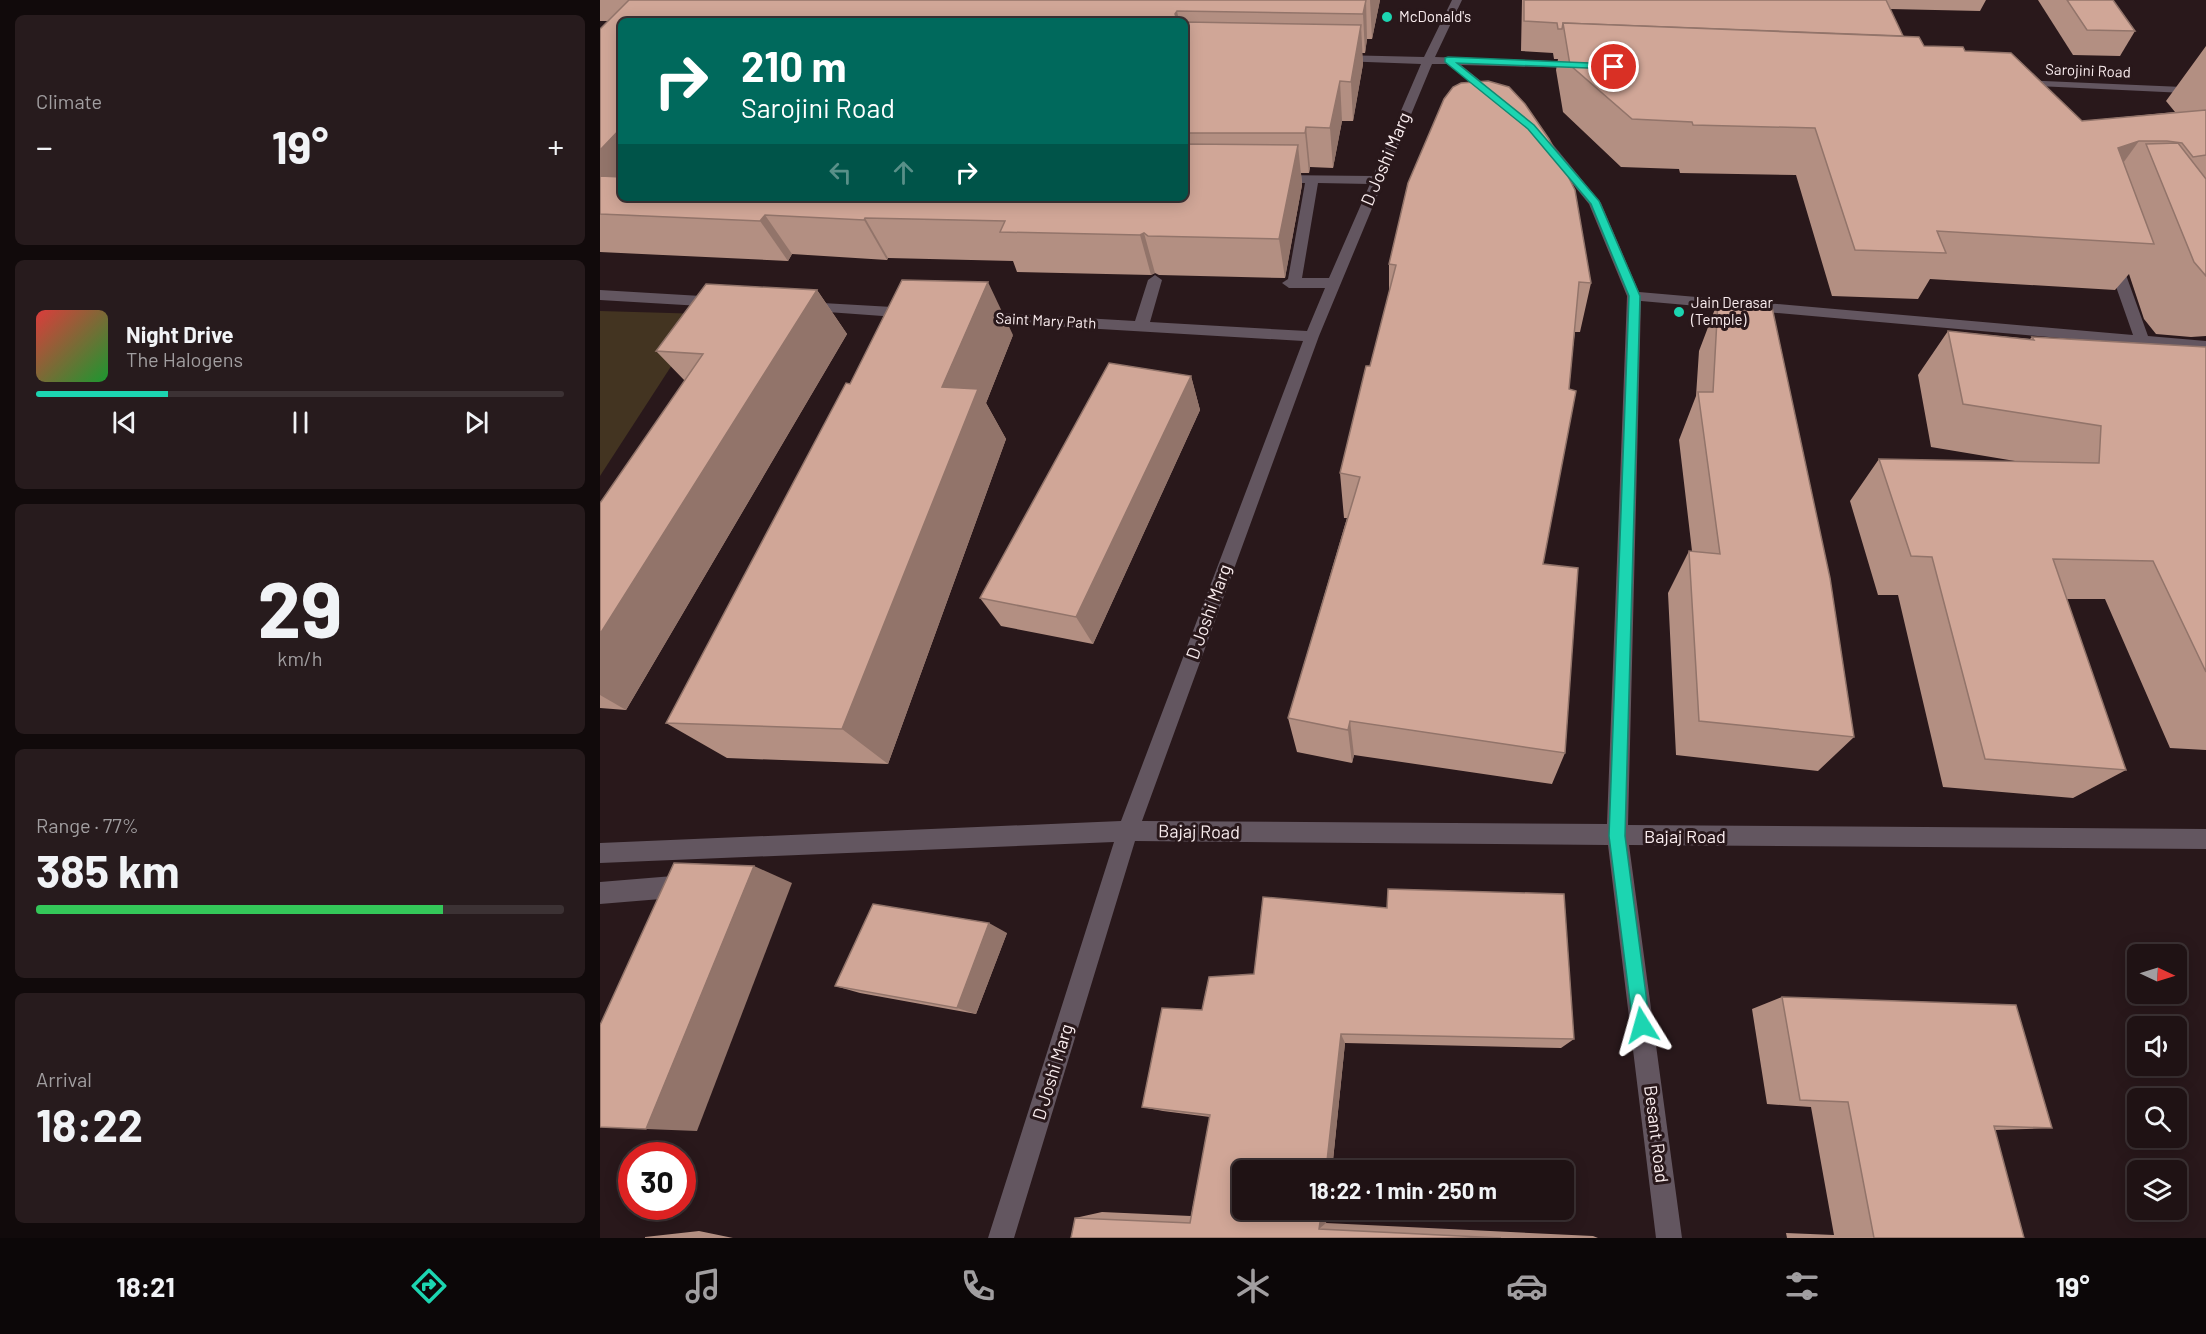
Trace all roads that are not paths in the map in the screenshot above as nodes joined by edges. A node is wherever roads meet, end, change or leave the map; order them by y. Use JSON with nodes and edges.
{"nodes":[{"id":1,"x":1456,"y":0,"type":"edge"},
{"id":2,"x":1324,"y":58,"type":"edge"},
{"id":3,"x":1428,"y":60,"type":"junction"},
{"id":4,"x":1448,"y":60,"type":"junction"},
{"id":5,"x":1590,"y":66,"type":"edge"},
{"id":6,"x":2005,"y":82,"type":"edge"},
{"id":7,"x":2206,"y":90,"type":"edge"},
{"id":8,"x":1503,"y":104,"type":"edge"},
{"id":9,"x":1538,"y":135,"type":"edge"},
{"id":10,"x":1266,"y":179,"type":"edge"},
{"id":11,"x":1312,"y":180,"type":"junction"},
{"id":12,"x":1377,"y":180,"type":"junction"},
{"id":13,"x":2108,"y":244,"type":"edge"},
{"id":14,"x":1155,"y":280,"type":"dead end"},
{"id":15,"x":1334,"y":283,"type":"junction"},
{"id":16,"x":600,"y":295,"type":"edge"},
{"id":17,"x":1634,"y":296,"type":"junction"},
{"id":18,"x":729,"y":303,"type":"edge"},
{"id":19,"x":788,"y":306,"type":"edge"},
{"id":20,"x":929,"y":314,"type":"edge"},
{"id":21,"x":964,"y":316,"type":"edge"},
{"id":22,"x":1141,"y":326,"type":"junction"},
{"id":23,"x":1312,"y":336,"type":"junction"},
{"id":24,"x":2143,"y":338,"type":"junction"},
{"id":25,"x":2206,"y":339,"type":"edge"},
{"id":26,"x":2206,"y":346,"type":"edge"},
{"id":27,"x":1128,"y":831,"type":"junction"},
{"id":28,"x":1617,"y":836,"type":"junction"},
{"id":29,"x":2206,"y":839,"type":"edge"},
{"id":30,"x":600,"y":854,"type":"edge"},
{"id":31,"x":673,"y":888,"type":"edge"},
{"id":32,"x":600,"y":893,"type":"edge"},
{"id":33,"x":1001,"y":1238,"type":"edge"},
{"id":34,"x":1669,"y":1238,"type":"edge"}],
"edges":[{"from":1,"to":3,"type":"street","name":"D Joshi Marg"},
{"from":2,"to":3,"type":"street"},
{"from":3,"to":4,"type":"street"},
{"from":3,"to":12,"type":"street","name":"D Joshi Marg"},
{"from":4,"to":5,"type":"street"},
{"from":4,"to":8,"type":"street"},
{"from":6,"to":7,"type":"street","name":"Sarojini Road"},
{"from":9,"to":17,"type":"street","name":"Besant Road"},
{"from":10,"to":11,"type":"street"},
{"from":11,"to":12,"type":"street"},
{"from":11,"to":15,"type":"street"},
{"from":12,"to":15,"type":"street","name":"D Joshi Marg"},
{"from":13,"to":24,"type":"street"},
{"from":14,"to":22,"type":"street"},
{"from":15,"to":23,"type":"street","name":"D Joshi Marg"},
{"from":16,"to":18,"type":"street"},
{"from":17,"to":24,"type":"street"},
{"from":17,"to":28,"type":"street","name":"Besant Road"},
{"from":19,"to":20,"type":"street"},
{"from":21,"to":22,"type":"street","name":"Saint Mary Path"},
{"from":22,"to":23,"type":"street","name":"Saint Mary Path"},
{"from":23,"to":27,"type":"street","name":"D Joshi Marg"},
{"from":24,"to":25,"type":"street"},
{"from":24,"to":26,"type":"street"},
{"from":27,"to":28,"type":"street","name":"Bajaj Road"},
{"from":27,"to":30,"type":"street","name":"Bajaj Road"},
{"from":27,"to":33,"type":"street","name":"D Joshi Marg"},
{"from":28,"to":29,"type":"street","name":"Bajaj Road"},
{"from":28,"to":34,"type":"street","name":"Besant Road"},
{"from":31,"to":32,"type":"street"}]}
